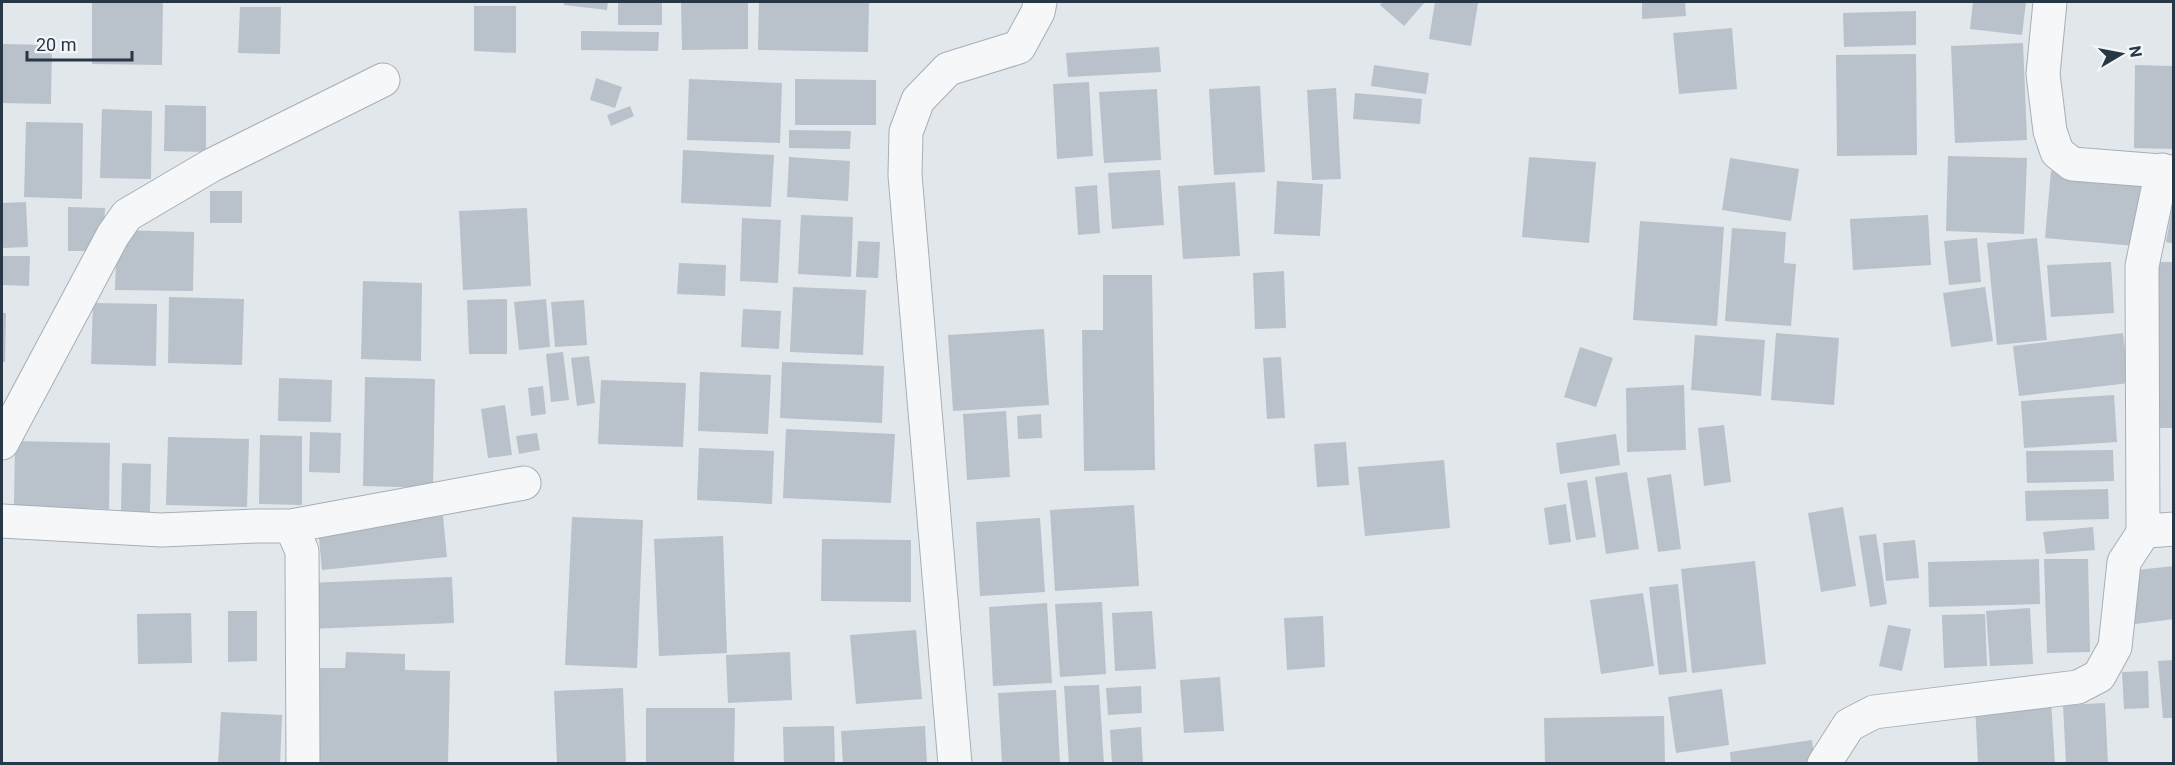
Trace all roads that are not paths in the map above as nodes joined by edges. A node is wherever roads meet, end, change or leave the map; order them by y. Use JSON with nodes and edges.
{"nodes":[{"id":1,"x":1040,"y":2,"type":"edge"},
{"id":2,"x":2050,"y":2,"type":"edge"},
{"id":3,"x":383,"y":80,"type":"dead end"},
{"id":4,"x":2168,"y":171,"type":"edge"},
{"id":5,"x":2,"y":443,"type":"edge"},
{"id":6,"x":524,"y":483,"type":"dead end"},
{"id":7,"x":2,"y":521,"type":"edge"},
{"id":8,"x":291,"y":526,"type":"junction"},
{"id":9,"x":2158,"y":531,"type":"edge"},
{"id":10,"x":303,"y":764,"type":"edge"},
{"id":11,"x":955,"y":764,"type":"edge"},
{"id":12,"x":1824,"y":764,"type":"edge"}],
"edges":[{"from":1,"to":11,"type":"street"},
{"from":2,"to":4,"type":"street"},
{"from":3,"to":5,"type":"street"},
{"from":4,"to":9,"type":"street"},
{"from":6,"to":8,"type":"street"},
{"from":7,"to":8,"type":"street"},
{"from":8,"to":10,"type":"street"},
{"from":9,"to":12,"type":"street"}]}
